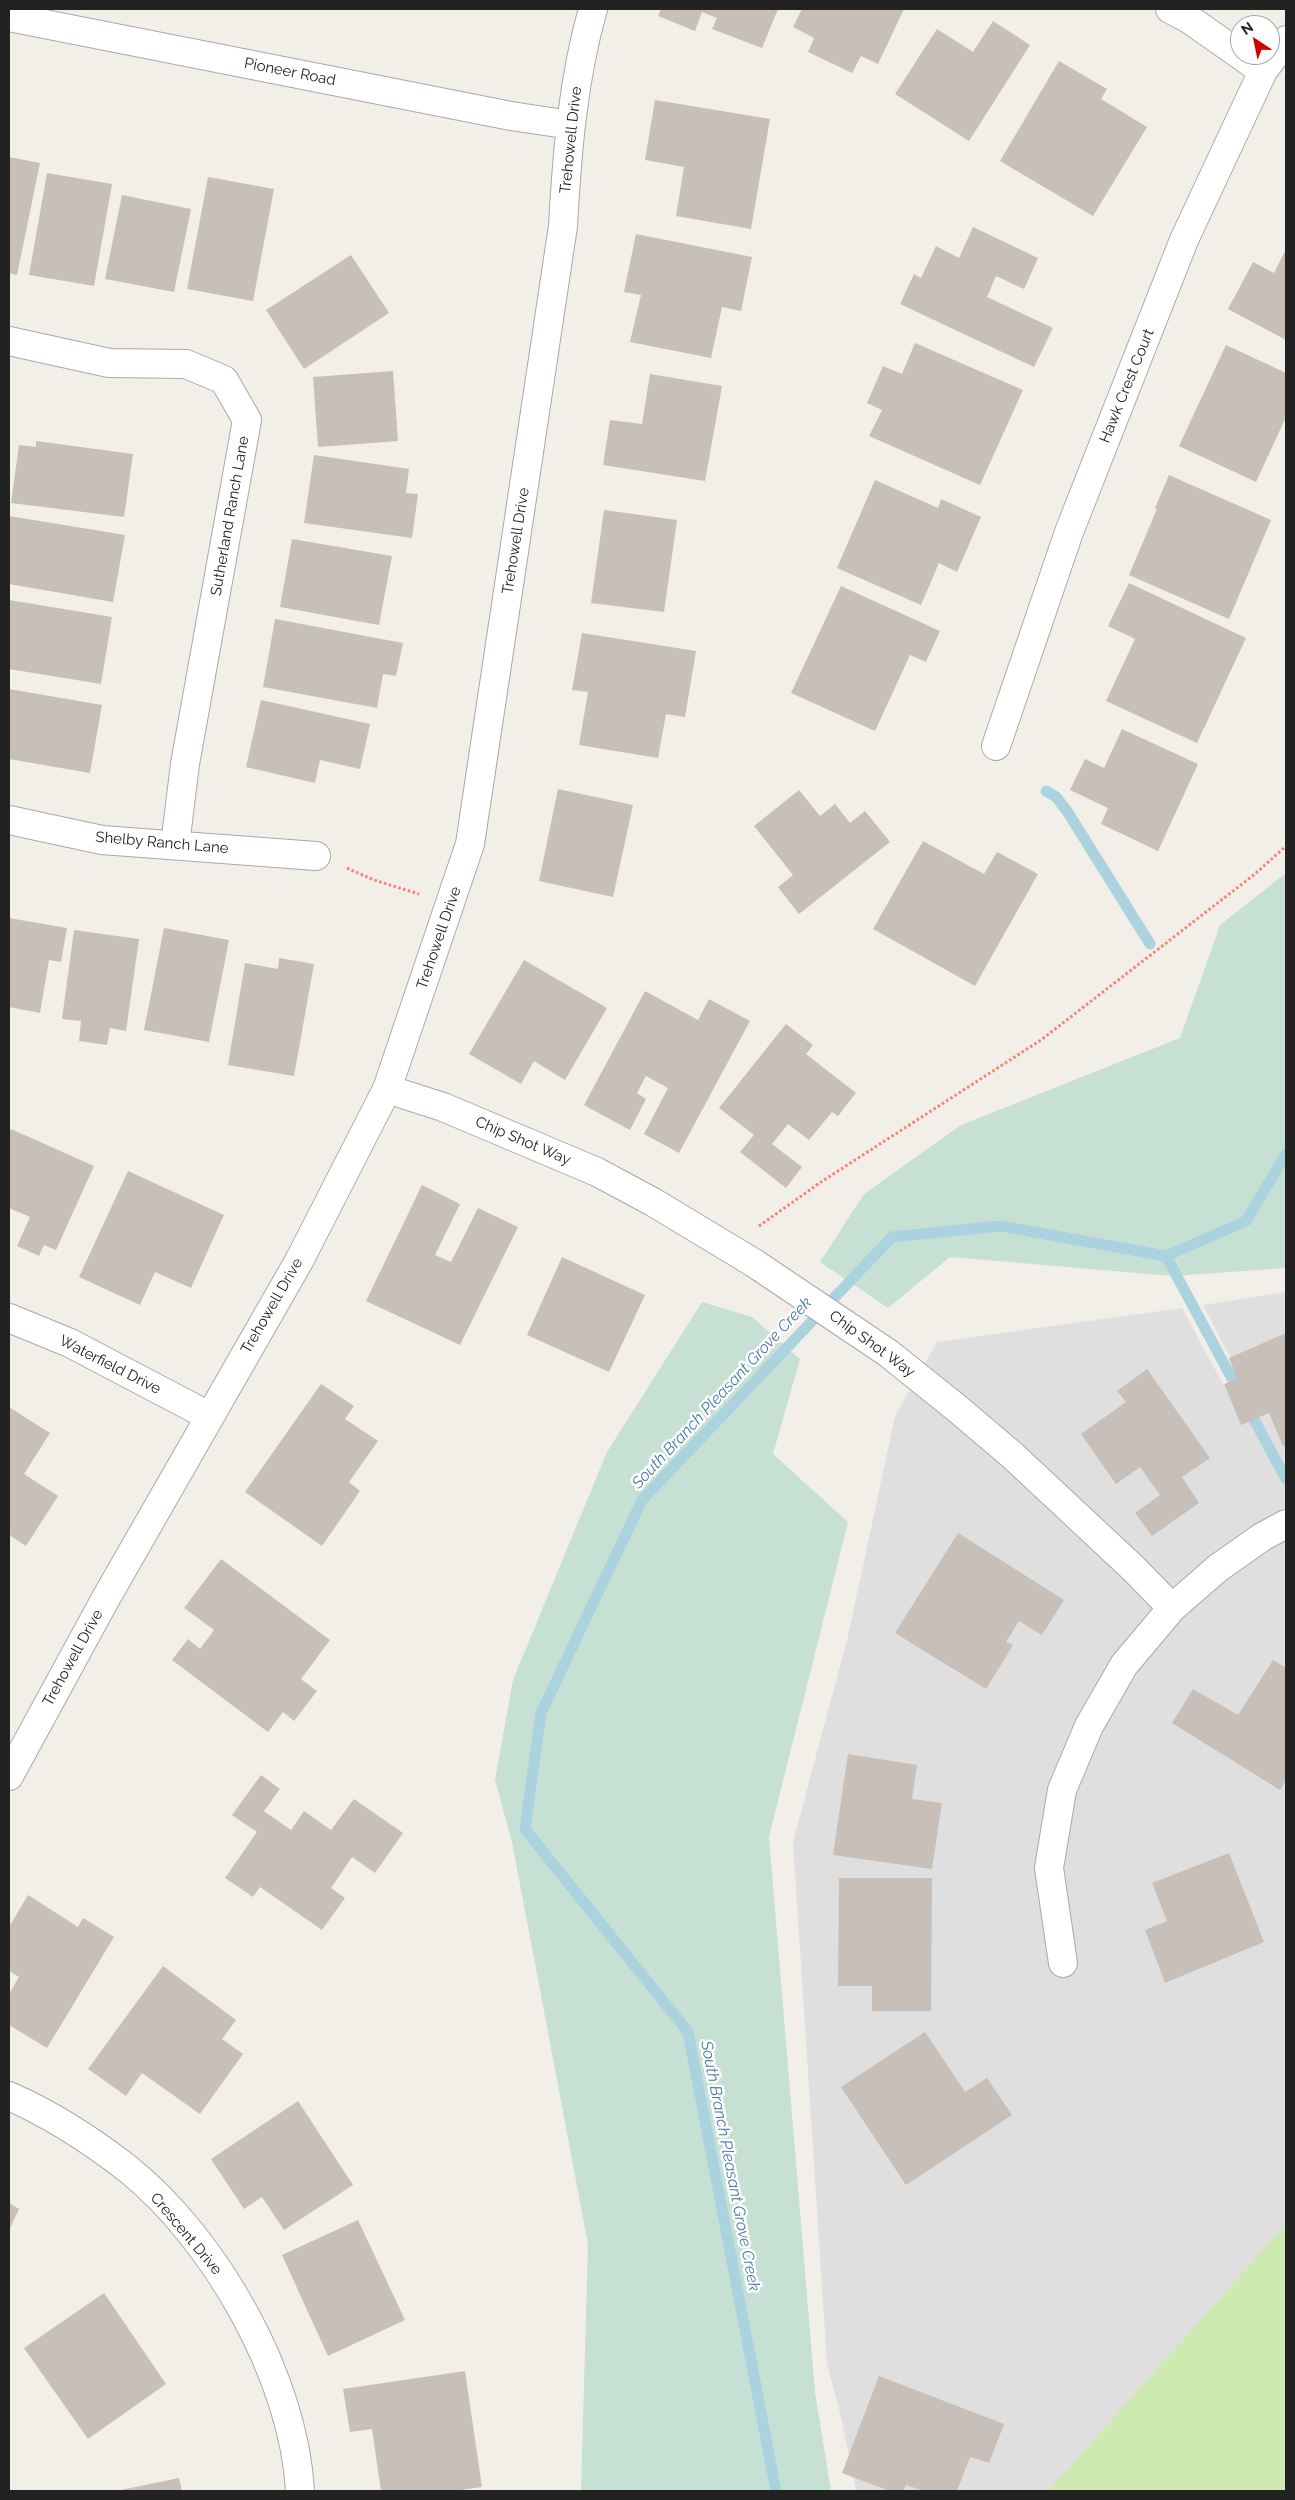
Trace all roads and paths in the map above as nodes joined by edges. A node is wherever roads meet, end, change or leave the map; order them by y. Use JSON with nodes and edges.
{"nodes":[{"id":1,"x":593,"y":9,"type":"edge"},
{"id":2,"x":1170,"y":9,"type":"edge"},
{"id":3,"x":9,"y":17,"type":"edge"},
{"id":4,"x":1286,"y":40,"type":"edge"},
{"id":5,"x":1263,"y":71,"type":"junction"},
{"id":6,"x":571,"y":125,"type":"junction"},
{"id":7,"x":9,"y":341,"type":"edge"},
{"id":8,"x":996,"y":746,"type":"dead end"},
{"id":9,"x":9,"y":820,"type":"edge"},
{"id":10,"x":175,"y":845,"type":"junction"},
{"id":11,"x":1286,"y":846,"type":"edge"},
{"id":12,"x":316,"y":856,"type":"joint"},
{"id":13,"x":449,"y":906,"type":"junction"},
{"id":14,"x":387,"y":1090,"type":"junction"},
{"id":15,"x":728,"y":1249,"type":"junction"},
{"id":16,"x":9,"y":1318,"type":"edge"},
{"id":17,"x":209,"y":1416,"type":"junction"},
{"id":18,"x":1286,"y":1524,"type":"edge"},
{"id":19,"x":1172,"y":1608,"type":"junction"},
{"id":20,"x":9,"y":1776,"type":"edge"},
{"id":21,"x":1063,"y":1962,"type":"dead end"},
{"id":22,"x":9,"y":2096,"type":"edge"},
{"id":23,"x":300,"y":2491,"type":"edge"}],
"edges":[{"from":1,"to":6,"type":"street","name":"Trehowell Drive"},
{"from":2,"to":5,"type":"street"},
{"from":3,"to":6,"type":"street","name":"Pioneer Road"},
{"from":4,"to":5,"type":"street","name":"Hawk Crest Court"},
{"from":5,"to":8,"type":"street","name":"Hawk Crest Court"},
{"from":6,"to":13,"type":"street","name":"Trehowell Drive"},
{"from":7,"to":10,"type":"street","name":"Sutherland Ranch Lane"},
{"from":9,"to":10,"type":"street","name":"Shelby Ranch Lane"},
{"from":10,"to":12,"type":"street","name":"Shelby Ranch Lane"},
{"from":11,"to":15,"type":"path"},
{"from":12,"to":13,"type":"path"},
{"from":13,"to":14,"type":"street","name":"Trehowell Drive"},
{"from":14,"to":15,"type":"street","name":"Chip Shot Way"},
{"from":14,"to":17,"type":"street","name":"Trehowell Drive"},
{"from":15,"to":19,"type":"street","name":"Chip Shot Way"},
{"from":16,"to":17,"type":"street","name":"Waterfield Drive"},
{"from":17,"to":20,"type":"street","name":"Trehowell Drive"},
{"from":18,"to":19,"type":"street"},
{"from":19,"to":21,"type":"street"},
{"from":22,"to":23,"type":"street","name":"Crescent Drive"}]}
